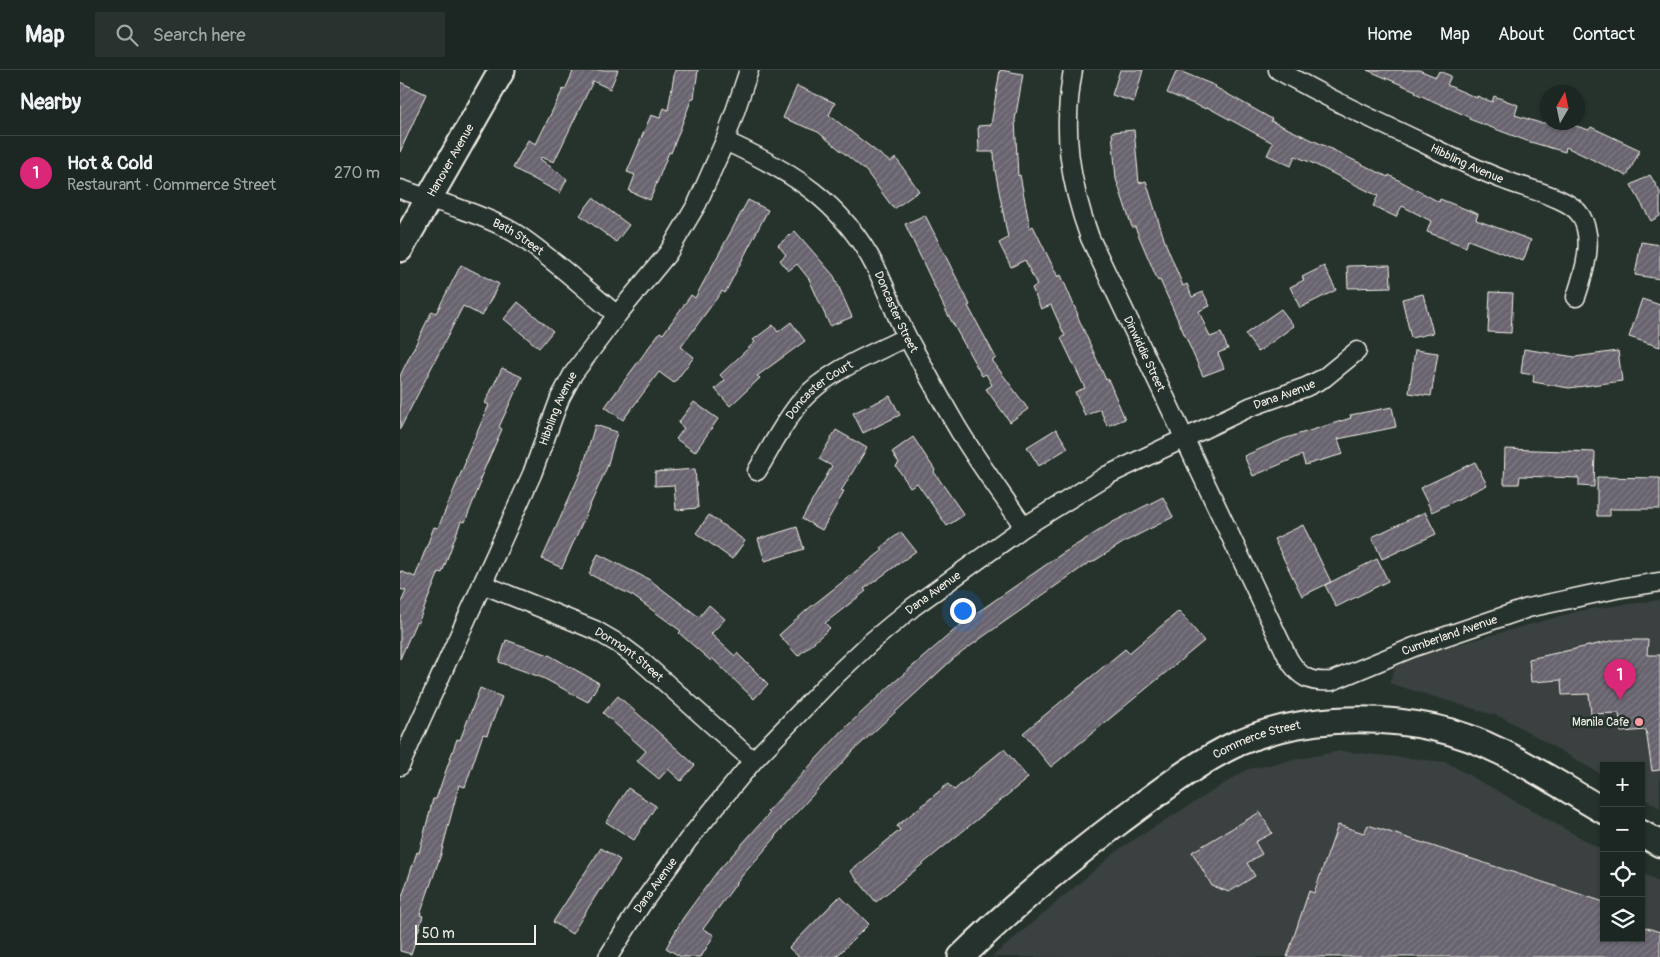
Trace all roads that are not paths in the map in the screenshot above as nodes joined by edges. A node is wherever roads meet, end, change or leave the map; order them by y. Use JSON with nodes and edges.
{"nodes":[{"id":1,"x":502,"y":70,"type":"edge"},
{"id":2,"x":749,"y":70,"type":"edge"},
{"id":3,"x":1073,"y":70,"type":"edge"},
{"id":4,"x":1278,"y":70,"type":"edge"},
{"id":5,"x":725,"y":140,"type":"junction"},
{"id":6,"x":400,"y":189,"type":"edge"},
{"id":7,"x":428,"y":199,"type":"junction"},
{"id":8,"x":400,"y":249,"type":"edge"},
{"id":9,"x":1576,"y":297,"type":"dead end"},
{"id":10,"x":617,"y":315,"type":"junction"},
{"id":11,"x":906,"y":337,"type":"junction"},
{"id":12,"x":1357,"y":351,"type":"dead end"},
{"id":13,"x":1185,"y":437,"type":"junction"},
{"id":14,"x":757,"y":472,"type":"dead end"},
{"id":15,"x":1024,"y":527,"type":"junction"},
{"id":16,"x":1660,"y":582,"type":"edge"},
{"id":17,"x":482,"y":584,"type":"junction"},
{"id":18,"x":1272,"y":623,"type":"joint"},
{"id":19,"x":753,"y":761,"type":"junction"},
{"id":20,"x":400,"y":766,"type":"edge"},
{"id":21,"x":1600,"y":809,"type":"edge"},
{"id":22,"x":1645,"y":835,"type":"edge"},
{"id":23,"x":1660,"y":844,"type":"edge"},
{"id":24,"x":608,"y":957,"type":"edge"},
{"id":25,"x":961,"y":957,"type":"edge"}],
"edges":[{"from":1,"to":7,"type":"street","name":"Hanover Avenue"},
{"from":2,"to":5,"type":"street","name":"Hibbling Avenue"},
{"from":3,"to":13,"type":"street","name":"Dinwiddie Street"},
{"from":4,"to":9,"type":"street","name":"Hibbling Avenue"},
{"from":5,"to":10,"type":"street","name":"Hibbling Avenue"},
{"from":5,"to":11,"type":"street","name":"Doncaster Street"},
{"from":6,"to":7,"type":"street","name":"Bath Street"},
{"from":7,"to":8,"type":"street","name":"Hanover Avenue"},
{"from":7,"to":10,"type":"street","name":"Bath Street"},
{"from":10,"to":17,"type":"street","name":"Hibbling Avenue"},
{"from":11,"to":14,"type":"street","name":"Doncaster Court"},
{"from":11,"to":15,"type":"street","name":"Doncaster Street"},
{"from":12,"to":13,"type":"street","name":"Dana Avenue"},
{"from":13,"to":15,"type":"street","name":"Dana Avenue"},
{"from":13,"to":18,"type":"street","name":"Dinwiddie Street"},
{"from":15,"to":19,"type":"street","name":"Dana Avenue"},
{"from":16,"to":18,"type":"street","name":"Cumberland Avenue"},
{"from":17,"to":19,"type":"street","name":"Dormont Street"},
{"from":17,"to":20,"type":"street","name":"Hibbling Avenue"},
{"from":19,"to":24,"type":"street","name":"Dana Avenue"},
{"from":21,"to":25,"type":"street","name":"Commerce Street"},
{"from":22,"to":23,"type":"street"}]}
